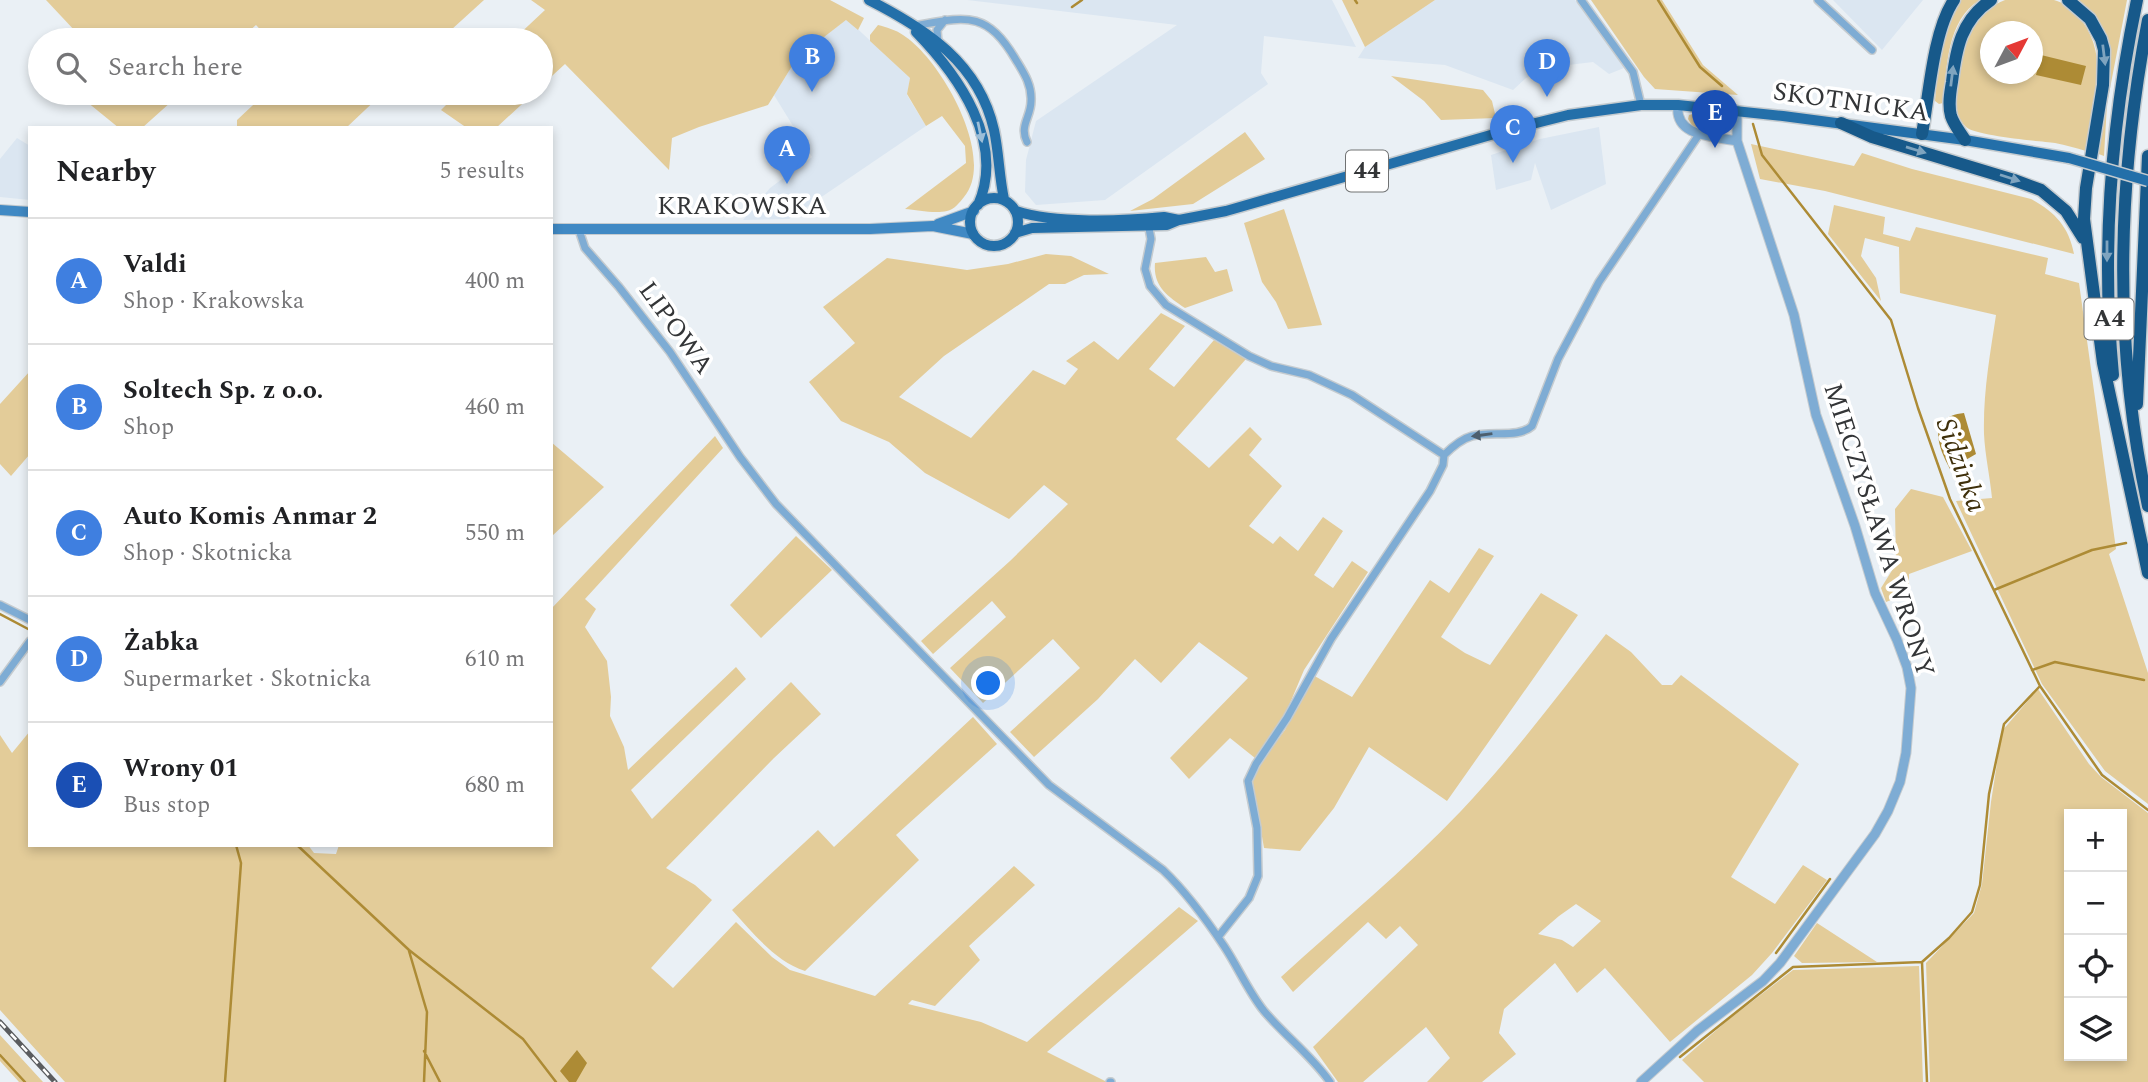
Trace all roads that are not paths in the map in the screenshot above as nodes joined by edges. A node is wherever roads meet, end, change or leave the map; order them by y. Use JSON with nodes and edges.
{"nodes":[{"id":1,"x":869,"y":0,"type":"edge"},
{"id":2,"x":1581,"y":0,"type":"edge"},
{"id":3,"x":1818,"y":0,"type":"edge"},
{"id":4,"x":1954,"y":0,"type":"edge"},
{"id":5,"x":1991,"y":0,"type":"edge"},
{"id":6,"x":2068,"y":0,"type":"edge"},
{"id":7,"x":2137,"y":0,"type":"edge"},
{"id":8,"x":946,"y":20,"type":"junction"},
{"id":9,"x":2148,"y":20,"type":"edge"},
{"id":10,"x":910,"y":24,"type":"junction"},
{"id":11,"x":938,"y":42,"type":"junction"},
{"id":12,"x":1872,"y":50,"type":"dead end"},
{"id":13,"x":1678,"y":105,"type":"junction"},
{"id":14,"x":1641,"y":106,"type":"junction"},
{"id":15,"x":1737,"y":110,"type":"junction"},
{"id":16,"x":1840,"y":123,"type":"junction"},
{"id":17,"x":1700,"y":133,"type":"junction"},
{"id":18,"x":1922,"y":134,"type":"junction"},
{"id":19,"x":1965,"y":140,"type":"junction"},
{"id":20,"x":1737,"y":141,"type":"junction"},
{"id":21,"x":1027,"y":142,"type":"dead end"},
{"id":22,"x":2148,"y":156,"type":"edge"},
{"id":23,"x":2148,"y":181,"type":"edge"},
{"id":24,"x":1004,"y":199,"type":"junction"},
{"id":25,"x":976,"y":208,"type":"junction"},
{"id":26,"x":0,"y":210,"type":"edge"},
{"id":27,"x":1016,"y":211,"type":"junction"},
{"id":28,"x":28,"y":212,"type":"edge"},
{"id":29,"x":1148,"y":223,"type":"junction"},
{"id":30,"x":933,"y":226,"type":"junction"},
{"id":31,"x":553,"y":229,"type":"edge"},
{"id":32,"x":579,"y":230,"type":"junction"},
{"id":33,"x":1015,"y":233,"type":"junction"},
{"id":34,"x":973,"y":234,"type":"junction"},
{"id":35,"x":2088,"y":248,"type":"junction"},
{"id":36,"x":2136,"y":443,"type":"junction"},
{"id":37,"x":1444,"y":455,"type":"junction"},
{"id":38,"x":2122,"y":455,"type":"junction"},
{"id":39,"x":2148,"y":506,"type":"edge"},
{"id":40,"x":2148,"y":573,"type":"edge"},
{"id":41,"x":0,"y":605,"type":"edge"},
{"id":42,"x":28,"y":619,"type":"edge"},
{"id":43,"x":28,"y":644,"type":"edge"},
{"id":44,"x":0,"y":682,"type":"edge"},
{"id":45,"x":1218,"y":937,"type":"junction"},
{"id":46,"x":1330,"y":1082,"type":"edge"},
{"id":47,"x":1641,"y":1082,"type":"edge"}],
"edges":[{"from":1,"to":10,"type":"main road"},
{"from":2,"to":14,"type":"street"},
{"from":3,"to":12,"type":"street"},
{"from":4,"to":18,"type":"highway"},
{"from":19,"to":5,"type":"highway","one_way":true},
{"from":6,"to":35,"type":"highway","one_way":true},
{"from":7,"to":38,"type":"highway","number":"A4","one_way":true},
{"from":8,"to":10,"type":"street"},
{"from":8,"to":11,"type":"street"},
{"from":8,"to":21,"type":"street"},
{"from":9,"to":36,"type":"highway","number":"A4"},
{"from":10,"to":11,"type":"main road"},
{"from":10,"to":25,"type":"main road","one_way":true},
{"from":11,"to":24,"type":"main road"},
{"from":13,"to":14,"type":"main road","name":"SKOTNICKA","number":"44"},
{"from":13,"to":15,"type":"main road","name":"SKOTNICKA","number":"44"},
{"from":13,"to":17,"type":"street"},
{"from":14,"to":29,"type":"main road","name":"SKOTNICKA","number":"44"},
{"from":15,"to":16,"type":"main road","name":"SKOTNICKA","number":"44"},
{"from":15,"to":20,"type":"street","name":"MIECZYSŁAWA WRONY"},
{"from":16,"to":18,"type":"main road","name":"SKOTNICKA","number":"44"},
{"from":16,"to":35,"type":"highway","one_way":true},
{"from":17,"to":20,"type":"street"},
{"from":17,"to":37,"type":"street","one_way":true},
{"from":18,"to":19,"type":"main road","name":"SKOTNICKA","number":"44"},
{"from":19,"to":23,"type":"main road","name":"SKOTNICKA","number":"44","bridge":true},
{"from":20,"to":47,"type":"street","name":"MIECZYSŁAWA WRONY"},
{"from":22,"to":36,"type":"highway"},
{"from":24,"to":25,"type":"main road"},
{"from":24,"to":27,"type":"main road"},
{"from":25,"to":30,"type":"main road","name":"KRAKOWSKA"},
{"from":25,"to":34,"type":"main road"},
{"from":26,"to":28,"type":"main road"},
{"from":27,"to":29,"type":"main road","name":"SKOTNICKA","number":"44"},
{"from":27,"to":33,"type":"main road"},
{"from":29,"to":33,"type":"main road","name":"SKOTNICKA","number":"44"},
{"from":29,"to":37,"type":"street"},
{"from":30,"to":32,"type":"main road","name":"KRAKOWSKA"},
{"from":30,"to":34,"type":"main road","name":"KRAKOWSKA"},
{"from":31,"to":32,"type":"main road","name":"KRAKOWSKA"},
{"from":32,"to":45,"type":"street","name":"LIPOWA"},
{"from":33,"to":34,"type":"main road","number":"44"},
{"from":35,"to":38,"type":"highway"},
{"from":36,"to":39,"type":"highway","number":"A4"},
{"from":37,"to":45,"type":"street"},
{"from":38,"to":40,"type":"highway","number":"A4"},
{"from":41,"to":42,"type":"street"},
{"from":43,"to":44,"type":"street"},
{"from":45,"to":46,"type":"street","name":"LIPOWA"}]}
